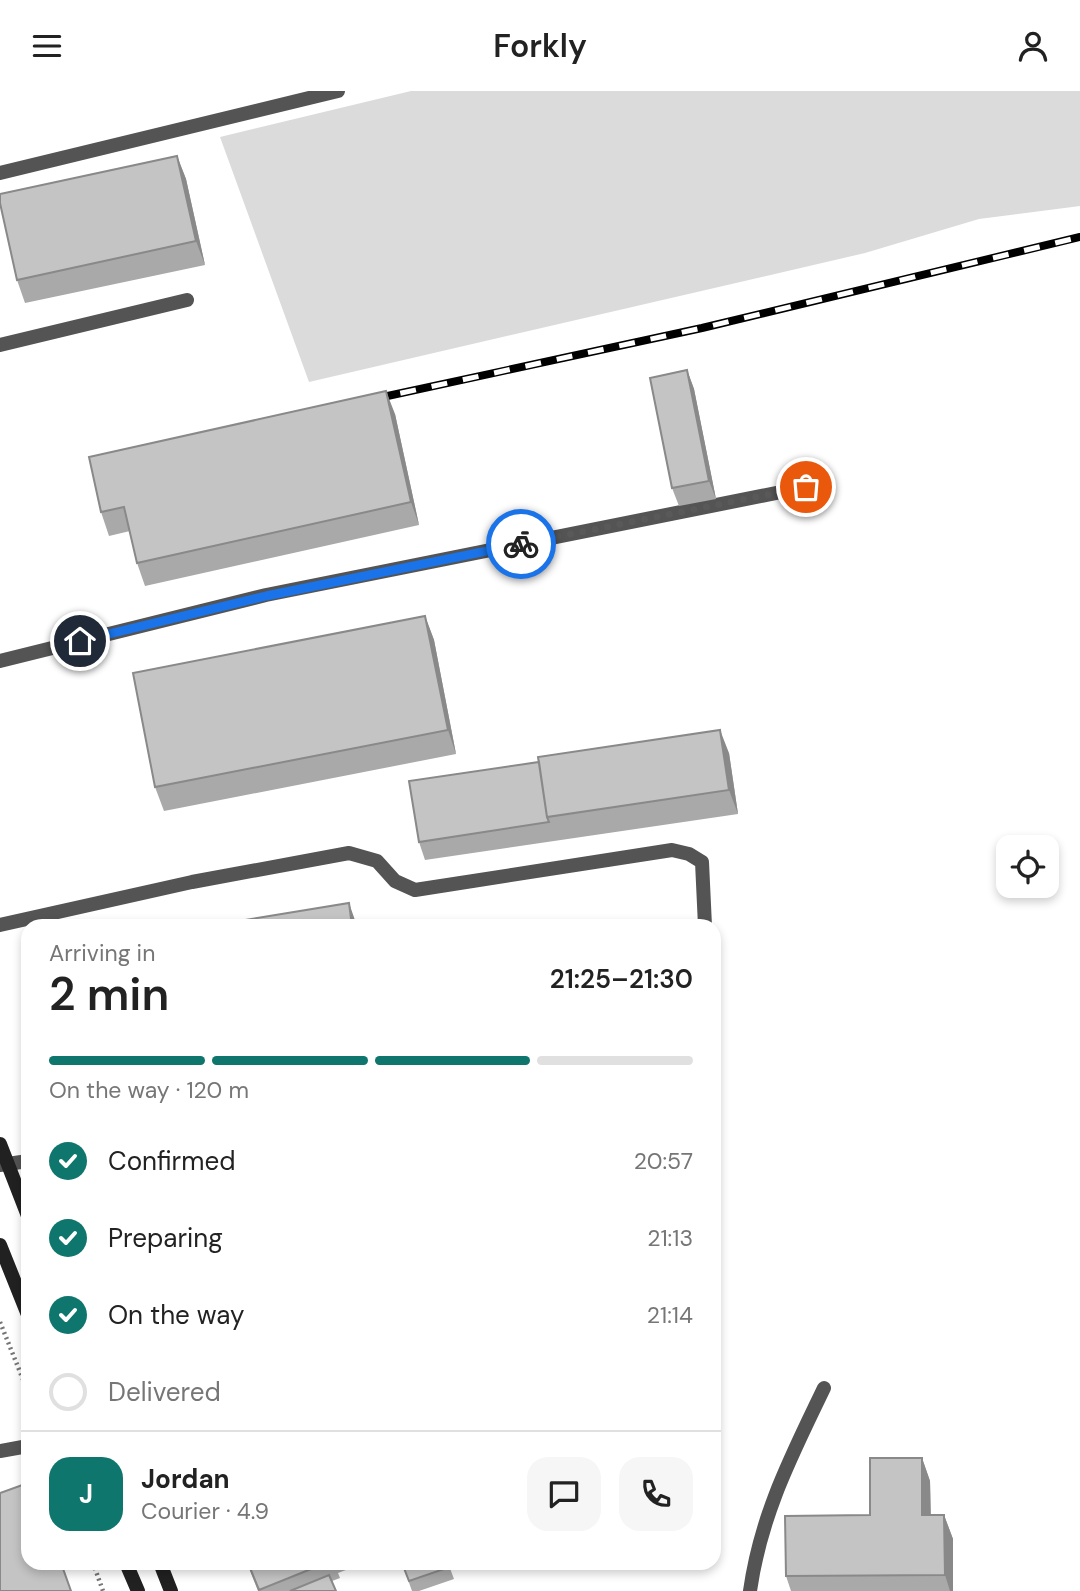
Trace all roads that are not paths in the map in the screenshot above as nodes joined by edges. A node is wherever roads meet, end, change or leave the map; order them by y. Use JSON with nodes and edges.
{"nodes":[{"id":1,"x":338,"y":91,"type":"edge"},
{"id":2,"x":0,"y":173,"type":"edge"},
{"id":3,"x":187,"y":300,"type":"dead end"},
{"id":4,"x":0,"y":345,"type":"edge"},
{"id":5,"x":806,"y":487,"type":"dead end"},
{"id":6,"x":0,"y":661,"type":"edge"},
{"id":7,"x":27,"y":919,"type":"edge"},
{"id":8,"x":705,"y":919,"type":"edge"},
{"id":9,"x":21,"y":920,"type":"edge"},
{"id":10,"x":0,"y":925,"type":"edge"},
{"id":11,"x":0,"y":1144,"type":"edge"},
{"id":12,"x":4,"y":1165,"type":"edge"},
{"id":13,"x":21,"y":1201,"type":"edge"},
{"id":14,"x":0,"y":1245,"type":"edge"},
{"id":15,"x":21,"y":1298,"type":"edge"},
{"id":16,"x":824,"y":1388,"type":"dead end"},
{"id":17,"x":21,"y":1447,"type":"edge"},
{"id":18,"x":0,"y":1451,"type":"edge"},
{"id":19,"x":129,"y":1570,"type":"edge"},
{"id":20,"x":163,"y":1570,"type":"edge"},
{"id":21,"x":138,"y":1591,"type":"edge"},
{"id":22,"x":171,"y":1591,"type":"edge"},
{"id":23,"x":750,"y":1591,"type":"edge"}],
"edges":[{"from":1,"to":2,"type":"lane"},
{"from":3,"to":4,"type":"lane"},
{"from":5,"to":6,"type":"lane"},
{"from":7,"to":8,"type":"lane"},
{"from":9,"to":10,"type":"lane"},
{"from":11,"to":12,"type":"main road"},
{"from":12,"to":13,"type":"main road"},
{"from":14,"to":15,"type":"main road"},
{"from":16,"to":23,"type":"lane"},
{"from":17,"to":18,"type":"lane"},
{"from":19,"to":21,"type":"main road"},
{"from":20,"to":22,"type":"main road"}]}
